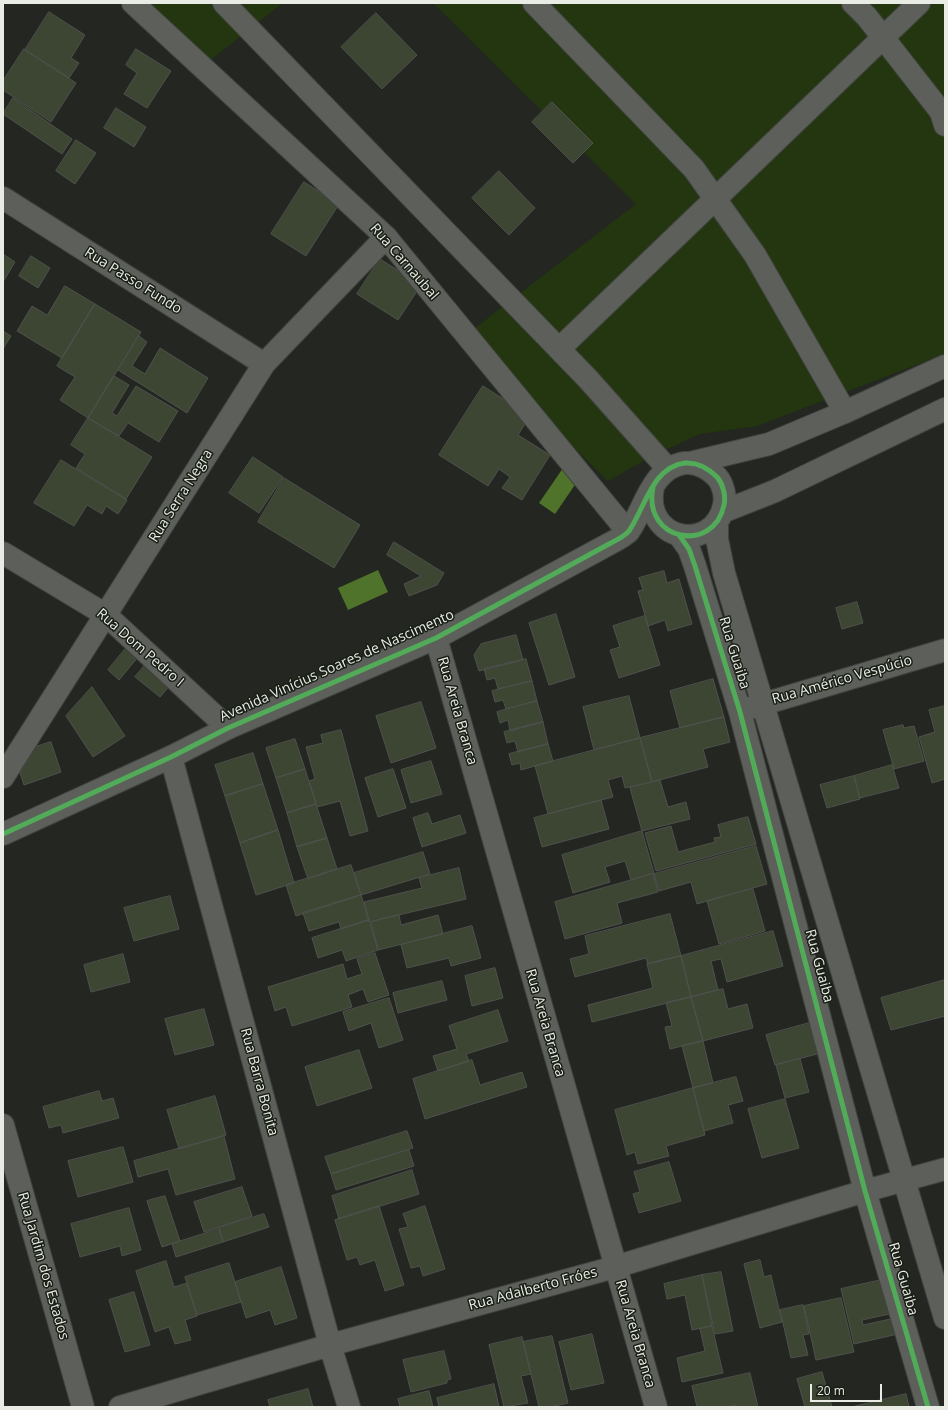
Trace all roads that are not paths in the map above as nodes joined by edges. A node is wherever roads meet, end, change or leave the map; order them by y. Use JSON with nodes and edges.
{"nodes":[{"id":1,"x":133,"y":3,"type":"edge"},
{"id":2,"x":224,"y":3,"type":"edge"},
{"id":3,"x":534,"y":3,"type":"edge"},
{"id":4,"x":853,"y":3,"type":"edge"},
{"id":5,"x":919,"y":3,"type":"edge"},
{"id":6,"x":883,"y":38,"type":"junction"},
{"id":7,"x":945,"y":125,"type":"edge"},
{"id":8,"x":3,"y":198,"type":"edge"},
{"id":9,"x":716,"y":200,"type":"junction"},
{"id":10,"x":386,"y":238,"type":"junction"},
{"id":11,"x":559,"y":350,"type":"junction"},
{"id":12,"x":264,"y":364,"type":"junction"},
{"id":13,"x":945,"y":366,"type":"edge"},
{"id":14,"x":945,"y":409,"type":"edge"},
{"id":15,"x":845,"y":412,"type":"junction"},
{"id":16,"x":690,"y":463,"type":"junction"},
{"id":17,"x":668,"y":469,"type":"junction"},
{"id":18,"x":653,"y":487,"type":"junction"},
{"id":19,"x":720,"y":517,"type":"junction"},
{"id":20,"x":628,"y":532,"type":"junction"},
{"id":21,"x":677,"y":534,"type":"junction"},
{"id":22,"x":3,"y":553,"type":"edge"},
{"id":23,"x":106,"y":615,"type":"junction"},
{"id":24,"x":436,"y":638,"type":"junction"},
{"id":25,"x":945,"y":650,"type":"edge"},
{"id":26,"x":762,"y":703,"type":"junction"},
{"id":27,"x":740,"y":712,"type":"junction"},
{"id":28,"x":228,"y":728,"type":"junction"},
{"id":29,"x":171,"y":757,"type":"junction"},
{"id":30,"x":3,"y":777,"type":"edge"},
{"id":31,"x":3,"y":834,"type":"edge"},
{"id":32,"x":3,"y":1126,"type":"edge"},
{"id":33,"x":945,"y":1169,"type":"edge"},
{"id":34,"x":906,"y":1180,"type":"junction"},
{"id":35,"x":865,"y":1191,"type":"junction"},
{"id":36,"x":615,"y":1267,"type":"junction"},
{"id":37,"x":945,"y":1318,"type":"edge"},
{"id":38,"x":330,"y":1345,"type":"junction"},
{"id":39,"x":83,"y":1407,"type":"edge"},
{"id":40,"x":120,"y":1407,"type":"edge"},
{"id":41,"x":349,"y":1407,"type":"edge"},
{"id":42,"x":656,"y":1407,"type":"edge"},
{"id":43,"x":928,"y":1407,"type":"edge"}],
"edges":[{"from":1,"to":10,"type":"street","name":"Rua Carnaubal"},
{"from":2,"to":11,"type":"street"},
{"from":3,"to":9,"type":"street"},
{"from":4,"to":6,"type":"street"},
{"from":5,"to":6,"type":"street"},
{"from":6,"to":7,"type":"street"},
{"from":6,"to":9,"type":"street"},
{"from":8,"to":12,"type":"street","name":"Rua Passo Fundo"},
{"from":9,"to":11,"type":"street"},
{"from":9,"to":15,"type":"street"},
{"from":10,"to":12,"type":"street","name":"Rua Serra Negra"},
{"from":10,"to":20,"type":"street","name":"Rua Carnaubal"},
{"from":11,"to":17,"type":"street"},
{"from":12,"to":23,"type":"street","name":"Rua Serra Negra"},
{"from":13,"to":15,"type":"street"},
{"from":14,"to":19,"type":"street"},
{"from":15,"to":16,"type":"street"},
{"from":16,"to":17,"type":"street"},
{"from":16,"to":19,"type":"street"},
{"from":17,"to":18,"type":"street","name":"Avenida Vinícius Soares de Nascimento"},
{"from":18,"to":20,"type":"street","name":"Avenida Vinícius Soares de Nascimento"},
{"from":18,"to":21,"type":"street"},
{"from":19,"to":21,"type":"street"},
{"from":19,"to":26,"type":"street","name":"Rua Guaiba"},
{"from":20,"to":21,"type":"street"},
{"from":20,"to":24,"type":"street","name":"Avenida Vinícius Soares de Nascimento"},
{"from":21,"to":27,"type":"street","name":"Rua Guaiba"},
{"from":22,"to":23,"type":"street","name":"Rua Dom Pedro I"},
{"from":23,"to":28,"type":"street","name":"Rua Dom Pedro I"},
{"from":23,"to":30,"type":"street","name":"Rua Serra Negra"},
{"from":24,"to":28,"type":"street","name":"Avenida Vinícius Soares de Nascimento"},
{"from":24,"to":36,"type":"street","name":"Rua Areia Branca"},
{"from":25,"to":26,"type":"street","name":"Rua Américo Vespúcio"},
{"from":26,"to":27,"type":"street","name":"Rua Américo Vespúcio"},
{"from":26,"to":34,"type":"street","name":"Rua Guaiba"},
{"from":27,"to":35,"type":"street","name":"Rua Guaiba"},
{"from":28,"to":29,"type":"street","name":"Avenida Vinícius Soares de Nascimento"},
{"from":29,"to":31,"type":"street","name":"Avenida Vinícius Soares de Nascimento"},
{"from":29,"to":38,"type":"street","name":"Rua Barra Bonita"},
{"from":32,"to":39,"type":"street","name":"Rua Jardim dos Estados"},
{"from":33,"to":34,"type":"street","name":"Rua Adalberto Fróes"},
{"from":34,"to":35,"type":"street","name":"Rua Adalberto Fróes"},
{"from":34,"to":37,"type":"street","name":"Rua Guaiba"},
{"from":35,"to":36,"type":"street","name":"Rua Adalberto Fróes"},
{"from":35,"to":43,"type":"street","name":"Rua Guaiba"},
{"from":36,"to":38,"type":"street","name":"Rua Adalberto Fróes"},
{"from":36,"to":42,"type":"street","name":"Rua Areia Branca"},
{"from":38,"to":40,"type":"street","name":"Rua Adalberto Fróes"},
{"from":38,"to":41,"type":"street","name":"Rua Barra Bonita"}]}
